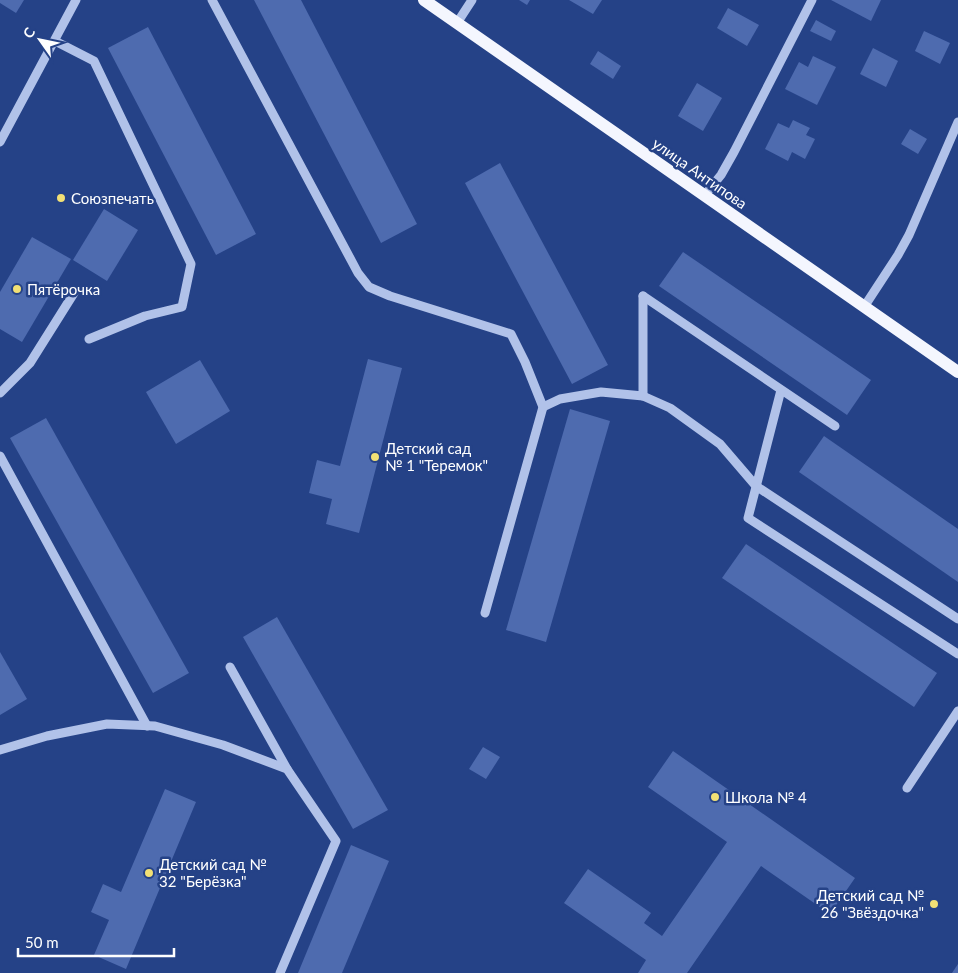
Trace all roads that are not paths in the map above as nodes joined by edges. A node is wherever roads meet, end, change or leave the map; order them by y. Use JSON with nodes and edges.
{"nodes":[{"id":1,"x":76,"y":0,"type":"edge"},
{"id":2,"x":212,"y":0,"type":"edge"},
{"id":3,"x":424,"y":0,"type":"edge"},
{"id":4,"x":472,"y":0,"type":"edge"},
{"id":5,"x":812,"y":0,"type":"edge"},
{"id":6,"x":457,"y":23,"type":"junction"},
{"id":7,"x":55,"y":41,"type":"junction"},
{"id":8,"x":958,"y":122,"type":"edge"},
{"id":9,"x":0,"y":142,"type":"edge"},
{"id":10,"x":704,"y":196,"type":"junction"},
{"id":11,"x":74,"y":293,"type":"dead end"},
{"id":12,"x":864,"y":307,"type":"junction"},
{"id":13,"x":89,"y":339,"type":"dead end"},
{"id":14,"x":958,"y":372,"type":"edge"},
{"id":15,"x":781,"y":390,"type":"junction"},
{"id":16,"x":0,"y":393,"type":"edge"},
{"id":17,"x":643,"y":396,"type":"junction"},
{"id":18,"x":543,"y":408,"type":"junction"},
{"id":19,"x":835,"y":426,"type":"dead end"},
{"id":20,"x":0,"y":456,"type":"edge"},
{"id":21,"x":756,"y":486,"type":"junction"},
{"id":22,"x":485,"y":613,"type":"dead end"},
{"id":23,"x":958,"y":619,"type":"edge"},
{"id":24,"x":958,"y":654,"type":"edge"},
{"id":25,"x":230,"y":667,"type":"dead end"},
{"id":26,"x":958,"y":711,"type":"edge"},
{"id":27,"x":147,"y":726,"type":"junction"},
{"id":28,"x":0,"y":750,"type":"edge"},
{"id":29,"x":287,"y":769,"type":"junction"},
{"id":30,"x":907,"y":788,"type":"dead end"},
{"id":31,"x":280,"y":973,"type":"edge"}],
"edges":[{"from":1,"to":7,"type":"street"},
{"from":2,"to":18,"type":"street"},
{"from":3,"to":6,"type":"main road","name":"улица Антипова"},
{"from":4,"to":6,"type":"street"},
{"from":5,"to":10,"type":"street"},
{"from":6,"to":10,"type":"main road","name":"улица Антипова"},
{"from":7,"to":9,"type":"street"},
{"from":7,"to":13,"type":"street"},
{"from":8,"to":12,"type":"street"},
{"from":10,"to":12,"type":"main road","name":"улица Антипова"},
{"from":11,"to":16,"type":"street"},
{"from":12,"to":14,"type":"main road","name":"улица Антипова"},
{"from":15,"to":17,"type":"street"},
{"from":15,"to":19,"type":"street"},
{"from":15,"to":21,"type":"street"},
{"from":17,"to":18,"type":"street"},
{"from":17,"to":21,"type":"street"},
{"from":18,"to":22,"type":"street"},
{"from":20,"to":27,"type":"street"},
{"from":21,"to":23,"type":"street"},
{"from":21,"to":24,"type":"street"},
{"from":25,"to":29,"type":"street"},
{"from":26,"to":30,"type":"street"},
{"from":27,"to":28,"type":"street"},
{"from":27,"to":29,"type":"street"},
{"from":29,"to":31,"type":"street"}]}
